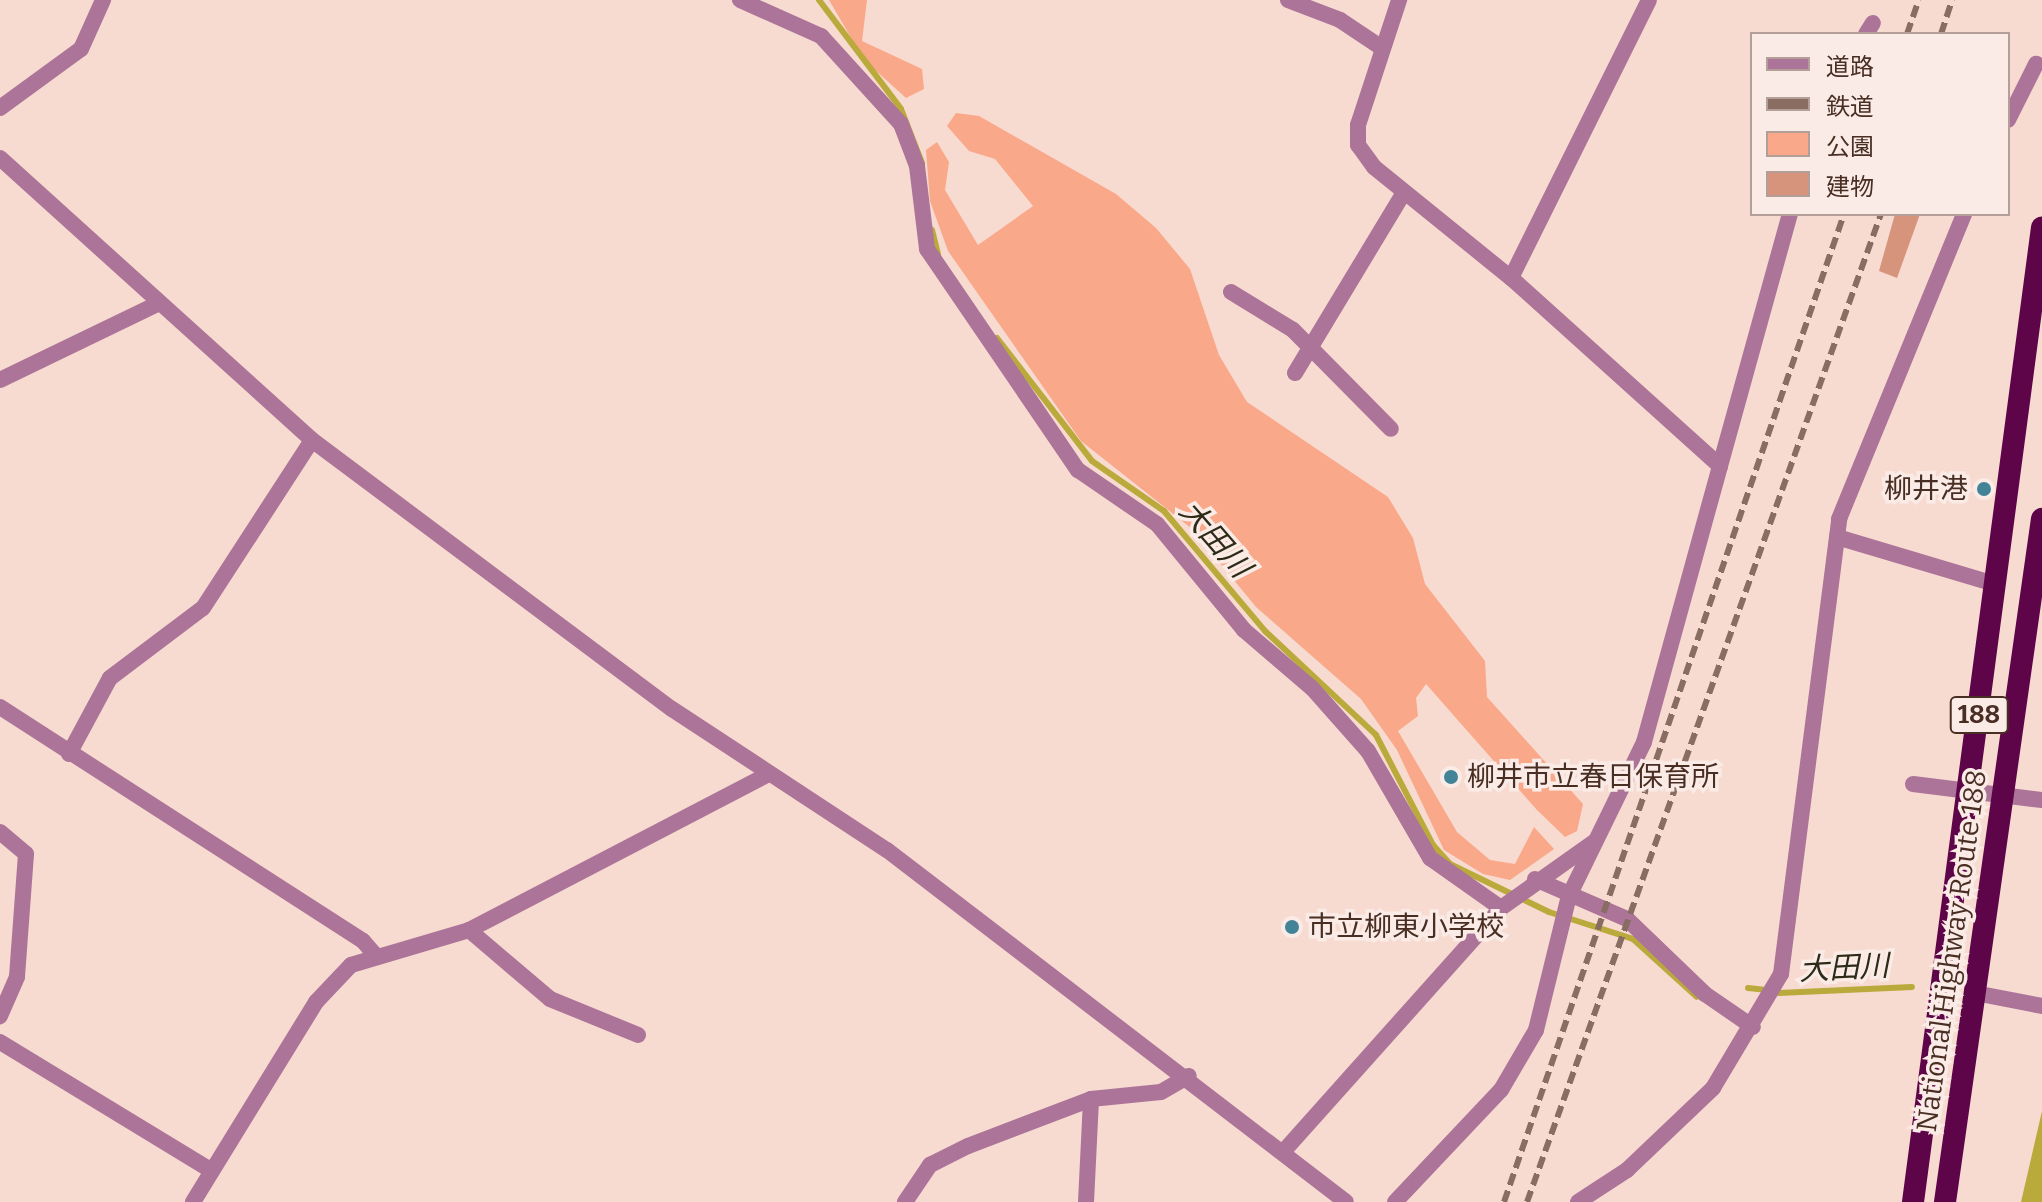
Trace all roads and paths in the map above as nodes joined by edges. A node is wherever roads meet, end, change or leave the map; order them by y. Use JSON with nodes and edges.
{"nodes":[{"id":1,"x":103,"y":0,"type":"edge"},
{"id":2,"x":740,"y":0,"type":"edge"},
{"id":3,"x":1288,"y":0,"type":"edge"},
{"id":4,"x":1399,"y":0,"type":"edge"},
{"id":5,"x":1649,"y":0,"type":"edge"},
{"id":6,"x":1382,"y":48,"type":"junction"},
{"id":7,"x":2036,"y":64,"type":"dead end"},
{"id":8,"x":0,"y":108,"type":"edge"},
{"id":9,"x":2010,"y":116,"type":"edge"},
{"id":10,"x":0,"y":158,"type":"edge"},
{"id":11,"x":1404,"y":192,"type":"junction"},
{"id":12,"x":1789,"y":216,"type":"edge"},
{"id":13,"x":1963,"y":216,"type":"edge"},
{"id":14,"x":2042,"y":227,"type":"edge"},
{"id":15,"x":1511,"y":278,"type":"junction"},
{"id":16,"x":1231,"y":292,"type":"dead end"},
{"id":17,"x":159,"y":303,"type":"junction"},
{"id":18,"x":1311,"y":346,"type":"junction"},
{"id":19,"x":1295,"y":373,"type":"dead end"},
{"id":20,"x":0,"y":380,"type":"edge"},
{"id":21,"x":1391,"y":429,"type":"dead end"},
{"id":22,"x":312,"y":440,"type":"junction"},
{"id":23,"x":1720,"y":466,"type":"junction"},
{"id":24,"x":2042,"y":519,"type":"edge"},
{"id":25,"x":1837,"y":537,"type":"junction"},
{"id":26,"x":1995,"y":584,"type":"junction"},
{"id":27,"x":2036,"y":598,"type":"edge"},
{"id":28,"x":4,"y":711,"type":"edge"},
{"id":29,"x":0,"y":732,"type":"edge"},
{"id":30,"x":69,"y":754,"type":"junction"},
{"id":31,"x":769,"y":774,"type":"junction"},
{"id":32,"x":1913,"y":784,"type":"dead end"},
{"id":33,"x":1970,"y":791,"type":"junction"},
{"id":34,"x":2005,"y":795,"type":"junction"},
{"id":35,"x":2042,"y":800,"type":"edge"},
{"id":36,"x":0,"y":832,"type":"edge"},
{"id":37,"x":1595,"y":842,"type":"junction"},
{"id":38,"x":1535,"y":879,"type":"junction"},
{"id":39,"x":1569,"y":896,"type":"junction"},
{"id":40,"x":1510,"y":900,"type":"junction"},
{"id":41,"x":469,"y":930,"type":"junction"},
{"id":42,"x":375,"y":955,"type":"junction"},
{"id":43,"x":1975,"y":993,"type":"junction"},
{"id":44,"x":2042,"y":1006,"type":"edge"},
{"id":45,"x":0,"y":1016,"type":"edge"},
{"id":46,"x":1753,"y":1027,"type":"junction"},
{"id":47,"x":638,"y":1035,"type":"dead end"},
{"id":48,"x":0,"y":1042,"type":"edge"},
{"id":49,"x":1189,"y":1076,"type":"junction"},
{"id":50,"x":1091,"y":1099,"type":"junction"},
{"id":51,"x":1283,"y":1152,"type":"junction"},
{"id":52,"x":212,"y":1171,"type":"junction"},
{"id":53,"x":193,"y":1202,"type":"edge"},
{"id":54,"x":905,"y":1202,"type":"edge"},
{"id":55,"x":1086,"y":1202,"type":"edge"},
{"id":56,"x":1346,"y":1202,"type":"edge"},
{"id":57,"x":1395,"y":1202,"type":"edge"},
{"id":58,"x":1578,"y":1202,"type":"edge"},
{"id":59,"x":1913,"y":1202,"type":"edge"},
{"id":60,"x":1945,"y":1202,"type":"edge"}],
"edges":[{"from":1,"to":8,"type":"street"},
{"from":2,"to":40,"type":"street"},
{"from":3,"to":6,"type":"street"},
{"from":4,"to":6,"type":"street"},
{"from":5,"to":15,"type":"street"},
{"from":6,"to":11,"type":"street"},
{"from":7,"to":9,"type":"street"},
{"from":10,"to":17,"type":"street"},
{"from":11,"to":15,"type":"street"},
{"from":11,"to":18,"type":"street"},
{"from":12,"to":23,"type":"street"},
{"from":13,"to":25,"type":"street"},
{"from":14,"to":26,"type":"highway","name":"National Highway Route 188","number":"188"},
{"from":15,"to":23,"type":"street"},
{"from":16,"to":18,"type":"street"},
{"from":17,"to":20,"type":"street"},
{"from":17,"to":22,"type":"street"},
{"from":18,"to":19,"type":"street"},
{"from":18,"to":21,"type":"street"},
{"from":22,"to":30,"type":"street"},
{"from":22,"to":31,"type":"street"},
{"from":23,"to":37,"type":"street"},
{"from":24,"to":27,"type":"highway","name":"National Highway Route 188","number":"188"},
{"from":25,"to":26,"type":"street"},
{"from":25,"to":46,"type":"street"},
{"from":26,"to":33,"type":"highway","name":"National Highway Route 188","number":"188"},
{"from":27,"to":34,"type":"highway","name":"National Highway Route 188","number":"188"},
{"from":28,"to":29,"type":"street"},
{"from":28,"to":30,"type":"street"},
{"from":30,"to":42,"type":"street"},
{"from":31,"to":41,"type":"street"},
{"from":31,"to":49,"type":"street"},
{"from":32,"to":33,"type":"street"},
{"from":33,"to":34,"type":"street"},
{"from":33,"to":59,"type":"highway","name":"National Highway Route 188","number":"188"},
{"from":34,"to":35,"type":"street"},
{"from":34,"to":43,"type":"highway","name":"National Highway Route 188","number":"188"},
{"from":36,"to":45,"type":"street"},
{"from":37,"to":38,"type":"street"},
{"from":37,"to":39,"type":"street"},
{"from":38,"to":39,"type":"street"},
{"from":38,"to":40,"type":"street"},
{"from":39,"to":46,"type":"street"},
{"from":39,"to":57,"type":"street"},
{"from":40,"to":51,"type":"street"},
{"from":41,"to":42,"type":"street"},
{"from":41,"to":47,"type":"street"},
{"from":42,"to":52,"type":"street"},
{"from":43,"to":44,"type":"street"},
{"from":43,"to":60,"type":"highway","name":"National Highway Route 188","number":"188"},
{"from":46,"to":58,"type":"street"},
{"from":48,"to":52,"type":"street"},
{"from":49,"to":50,"type":"street"},
{"from":49,"to":51,"type":"street"},
{"from":50,"to":54,"type":"street"},
{"from":50,"to":55,"type":"street"},
{"from":51,"to":56,"type":"street"},
{"from":52,"to":53,"type":"street"}]}
